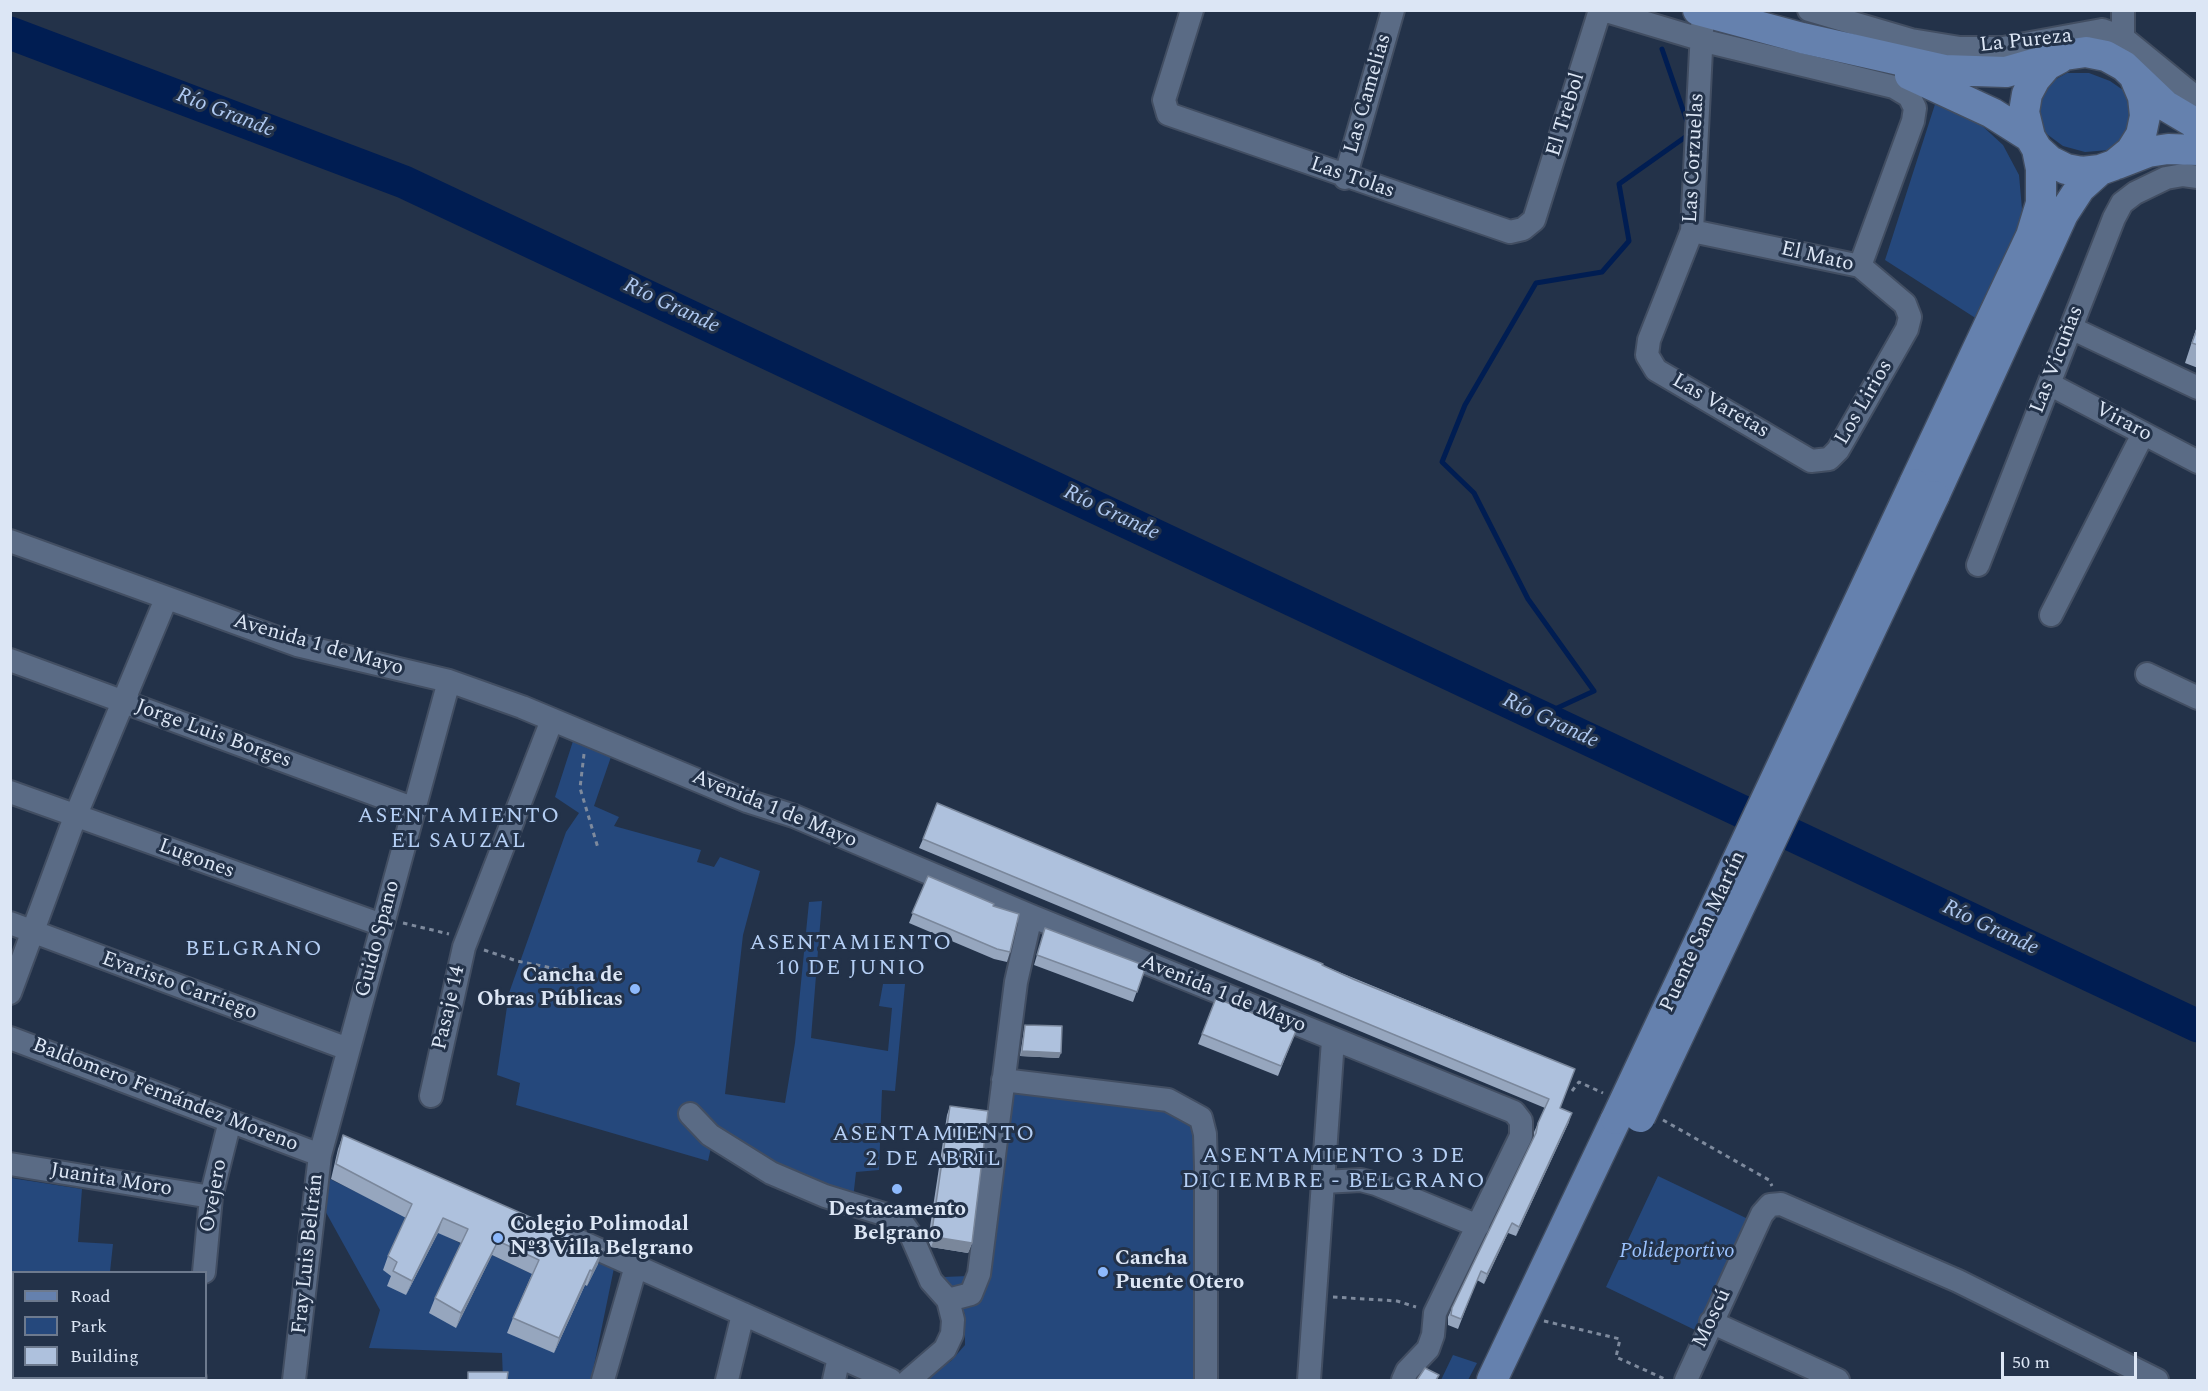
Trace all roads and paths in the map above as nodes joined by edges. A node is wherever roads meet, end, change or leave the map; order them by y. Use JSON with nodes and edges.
{"nodes":[{"id":1,"x":1192,"y":10,"type":"edge"},
{"id":2,"x":1393,"y":10,"type":"edge"},
{"id":3,"x":1601,"y":10,"type":"edge"},
{"id":4,"x":2123,"y":10,"type":"edge"},
{"id":5,"x":1702,"y":18,"type":"edge"},
{"id":6,"x":1806,"y":24,"type":"edge"},
{"id":7,"x":2097,"y":37,"type":"edge"},
{"id":8,"x":2129,"y":72,"type":"junction"},
{"id":9,"x":2198,"y":99,"type":"edge"},
{"id":10,"x":2198,"y":125,"type":"edge"},
{"id":11,"x":2034,"y":143,"type":"junction"},
{"id":12,"x":2198,"y":150,"type":"edge"},
{"id":13,"x":2107,"y":167,"type":"junction"},
{"id":14,"x":2198,"y":177,"type":"edge"},
{"id":15,"x":1345,"y":178,"type":"junction"},
{"id":16,"x":1534,"y":220,"type":"joint"},
{"id":17,"x":1692,"y":231,"type":"junction"},
{"id":18,"x":1860,"y":266,"type":"junction"},
{"id":19,"x":2071,"y":328,"type":"junction"},
{"id":20,"x":1907,"y":329,"type":"joint"},
{"id":21,"x":1648,"y":340,"type":"joint"},
{"id":22,"x":2049,"y":384,"type":"junction"},
{"id":23,"x":2198,"y":388,"type":"edge"},
{"id":24,"x":2143,"y":434,"type":"junction"},
{"id":25,"x":1811,"y":461,"type":"joint"},
{"id":26,"x":2198,"y":462,"type":"edge"},
{"id":27,"x":1924,"y":490,"type":"junction"},
{"id":28,"x":10,"y":541,"type":"edge"},
{"id":29,"x":1978,"y":565,"type":"dead end"},
{"id":30,"x":166,"y":599,"type":"junction"},
{"id":31,"x":2050,"y":615,"type":"dead end"},
{"id":32,"x":10,"y":660,"type":"edge"},
{"id":33,"x":2146,"y":674,"type":"dead end"},
{"id":34,"x":449,"y":681,"type":"junction"},
{"id":35,"x":2198,"y":698,"type":"edge"},
{"id":36,"x":122,"y":702,"type":"junction"},
{"id":37,"x":552,"y":720,"type":"junction"},
{"id":38,"x":587,"y":734,"type":"junction"},
{"id":39,"x":10,"y":792,"type":"edge"},
{"id":40,"x":415,"y":809,"type":"junction"},
{"id":41,"x":75,"y":817,"type":"junction"},
{"id":42,"x":598,"y":848,"type":"dead end"},
{"id":43,"x":1032,"y":916,"type":"junction"},
{"id":44,"x":10,"y":923,"type":"edge"},
{"id":45,"x":382,"y":926,"type":"junction"},
{"id":46,"x":33,"y":933,"type":"junction"},
{"id":47,"x":10,"y":993,"type":"edge"},
{"id":48,"x":10,"y":1038,"type":"edge"},
{"id":49,"x":1333,"y":1040,"type":"junction"},
{"id":50,"x":348,"y":1049,"type":"junction"},
{"id":51,"x":1003,"y":1080,"type":"junction"},
{"id":52,"x":430,"y":1096,"type":"dead end"},
{"id":53,"x":690,"y":1114,"type":"dead end"},
{"id":54,"x":230,"y":1121,"type":"junction"},
{"id":55,"x":1635,"y":1121,"type":"junction"},
{"id":56,"x":327,"y":1128,"type":"junction"},
{"id":57,"x":349,"y":1137,"type":"edge"},
{"id":58,"x":320,"y":1155,"type":"junction"},
{"id":59,"x":10,"y":1164,"type":"edge"},
{"id":60,"x":1323,"y":1182,"type":"junction"},
{"id":61,"x":211,"y":1197,"type":"junction"},
{"id":62,"x":1781,"y":1204,"type":"junction"},
{"id":63,"x":1478,"y":1226,"type":"junction"},
{"id":64,"x":556,"y":1230,"type":"edge"},
{"id":65,"x":636,"y":1266,"type":"junction"},
{"id":66,"x":204,"y":1271,"type":"edge"},
{"id":67,"x":1317,"y":1295,"type":"junction"},
{"id":68,"x":948,"y":1300,"type":"junction"},
{"id":69,"x":1435,"y":1313,"type":"junction"},
{"id":70,"x":743,"y":1314,"type":"junction"},
{"id":71,"x":1543,"y":1321,"type":"junction"},
{"id":72,"x":1711,"y":1322,"type":"junction"},
{"id":73,"x":839,"y":1357,"type":"junction"},
{"id":74,"x":294,"y":1380,"type":"edge"},
{"id":75,"x":603,"y":1380,"type":"edge"},
{"id":76,"x":727,"y":1380,"type":"edge"},
{"id":77,"x":834,"y":1380,"type":"edge"},
{"id":78,"x":891,"y":1380,"type":"edge"},
{"id":79,"x":909,"y":1380,"type":"edge"},
{"id":80,"x":1206,"y":1380,"type":"edge"},
{"id":81,"x":1310,"y":1380,"type":"edge"},
{"id":82,"x":1403,"y":1380,"type":"edge"},
{"id":83,"x":1492,"y":1380,"type":"edge"},
{"id":84,"x":1514,"y":1380,"type":"edge"},
{"id":85,"x":1668,"y":1380,"type":"edge"},
{"id":86,"x":1686,"y":1380,"type":"edge"},
{"id":87,"x":1838,"y":1380,"type":"edge"},
{"id":88,"x":2157,"y":1380,"type":"edge"}],
"edges":[{"from":1,"to":15,"type":"street","name":"Las Tolas"},
{"from":2,"to":15,"type":"street","name":"Las Camelias"},
{"from":3,"to":5,"type":"street"},
{"from":3,"to":16,"type":"street","name":"El Trebol"},
{"from":4,"to":7,"type":"street"},
{"from":5,"to":6,"type":"main road"},
{"from":5,"to":17,"type":"street","name":"Las Corzuelas"},
{"from":5,"to":18,"type":"street"},
{"from":6,"to":7,"type":"street","name":"La Pureza"},
{"from":6,"to":7,"type":"main road"},
{"from":6,"to":11,"type":"main road"},
{"from":7,"to":8,"type":"main road"},
{"from":7,"to":9,"type":"street"},
{"from":7,"to":11,"type":"main road"},
{"from":8,"to":10,"type":"main road"},
{"from":8,"to":13,"type":"main road"},
{"from":11,"to":13,"type":"main road"},
{"from":11,"to":27,"type":"main road"},
{"from":12,"to":13,"type":"main road"},
{"from":13,"to":27,"type":"main road"},
{"from":14,"to":19,"type":"street","name":"Las Vicuñas"},
{"from":15,"to":16,"type":"street","name":"Las Tolas"},
{"from":17,"to":18,"type":"street","name":"El Mato"},
{"from":17,"to":21,"type":"street","name":"Las Corzuelas"},
{"from":18,"to":20,"type":"street","name":"El Mato"},
{"from":19,"to":22,"type":"street","name":"Las Vicuñas"},
{"from":19,"to":23,"type":"street"},
{"from":20,"to":25,"type":"street","name":"Los Lirios"},
{"from":21,"to":25,"type":"street","name":"Las Varetas"},
{"from":22,"to":24,"type":"street","name":"Viraro"},
{"from":22,"to":29,"type":"street","name":"Las Vicuñas"},
{"from":24,"to":26,"type":"street","name":"Viraro"},
{"from":24,"to":31,"type":"street"},
{"from":27,"to":55,"type":"main road","name":"Puente San Martín","bridge":true},
{"from":28,"to":30,"type":"street","name":"Avenida 1 de Mayo"},
{"from":30,"to":34,"type":"street","name":"Avenida 1 de Mayo"},
{"from":30,"to":36,"type":"street"},
{"from":32,"to":36,"type":"street","name":"Jorge Luis Borges"},
{"from":33,"to":35,"type":"street"},
{"from":34,"to":37,"type":"street","name":"Avenida 1 de Mayo"},
{"from":34,"to":40,"type":"street","name":"Guido Spano"},
{"from":36,"to":40,"type":"street","name":"Jorge Luis Borges"},
{"from":36,"to":41,"type":"street"},
{"from":37,"to":38,"type":"street","name":"Avenida 1 de Mayo"},
{"from":37,"to":52,"type":"street","name":"Pasaje 14"},
{"from":38,"to":42,"type":"path"},
{"from":38,"to":43,"type":"street","name":"Avenida 1 de Mayo"},
{"from":39,"to":41,"type":"street","name":"Lugones"},
{"from":40,"to":45,"type":"street","name":"Guido Spano"},
{"from":41,"to":45,"type":"street","name":"Lugones"},
{"from":41,"to":46,"type":"street"},
{"from":43,"to":49,"type":"street","name":"Avenida 1 de Mayo"},
{"from":43,"to":51,"type":"street"},
{"from":44,"to":46,"type":"street","name":"Evaristo Carriego"},
{"from":45,"to":50,"type":"street","name":"Guido Spano"},
{"from":46,"to":47,"type":"street"},
{"from":46,"to":50,"type":"street","name":"Evaristo Carriego"},
{"from":48,"to":54,"type":"street","name":"Baldomero Fernández Moreno"},
{"from":49,"to":60,"type":"street"},
{"from":49,"to":63,"type":"street","name":"Avenida 1 de Mayo"},
{"from":50,"to":56,"type":"street","name":"Guido Spano"},
{"from":51,"to":68,"type":"street"},
{"from":51,"to":80,"type":"street"},
{"from":53,"to":68,"type":"street"},
{"from":54,"to":58,"type":"street","name":"Baldomero Fernández Moreno"},
{"from":54,"to":61,"type":"street","name":"Ovejero"},
{"from":55,"to":62,"type":"path"},
{"from":55,"to":71,"type":"main road","name":"Puente San Martín"},
{"from":55,"to":83,"type":"main road","name":"Puente San Martín"},
{"from":56,"to":57,"type":"street"},
{"from":56,"to":58,"type":"street","name":"Fray Luis Beltrán"},
{"from":58,"to":74,"type":"street","name":"Fray Luis Beltrán"},
{"from":59,"to":61,"type":"street","name":"Juanita Moro"},
{"from":60,"to":63,"type":"street"},
{"from":60,"to":67,"type":"street"},
{"from":61,"to":66,"type":"street","name":"Ovejero"},
{"from":62,"to":72,"type":"street","name":"Moscú"},
{"from":62,"to":88,"type":"street"},
{"from":63,"to":69,"type":"street"},
{"from":64,"to":65,"type":"street"},
{"from":65,"to":70,"type":"street"},
{"from":65,"to":75,"type":"street"},
{"from":67,"to":69,"type":"path"},
{"from":67,"to":81,"type":"street"},
{"from":68,"to":79,"type":"street"},
{"from":69,"to":82,"type":"street"},
{"from":70,"to":73,"type":"street"},
{"from":70,"to":76,"type":"street"},
{"from":71,"to":84,"type":"main road","name":"Puente San Martín"},
{"from":71,"to":85,"type":"path"},
{"from":72,"to":86,"type":"street","name":"Moscú"},
{"from":72,"to":87,"type":"street"},
{"from":73,"to":77,"type":"street"},
{"from":73,"to":78,"type":"street"}]}
